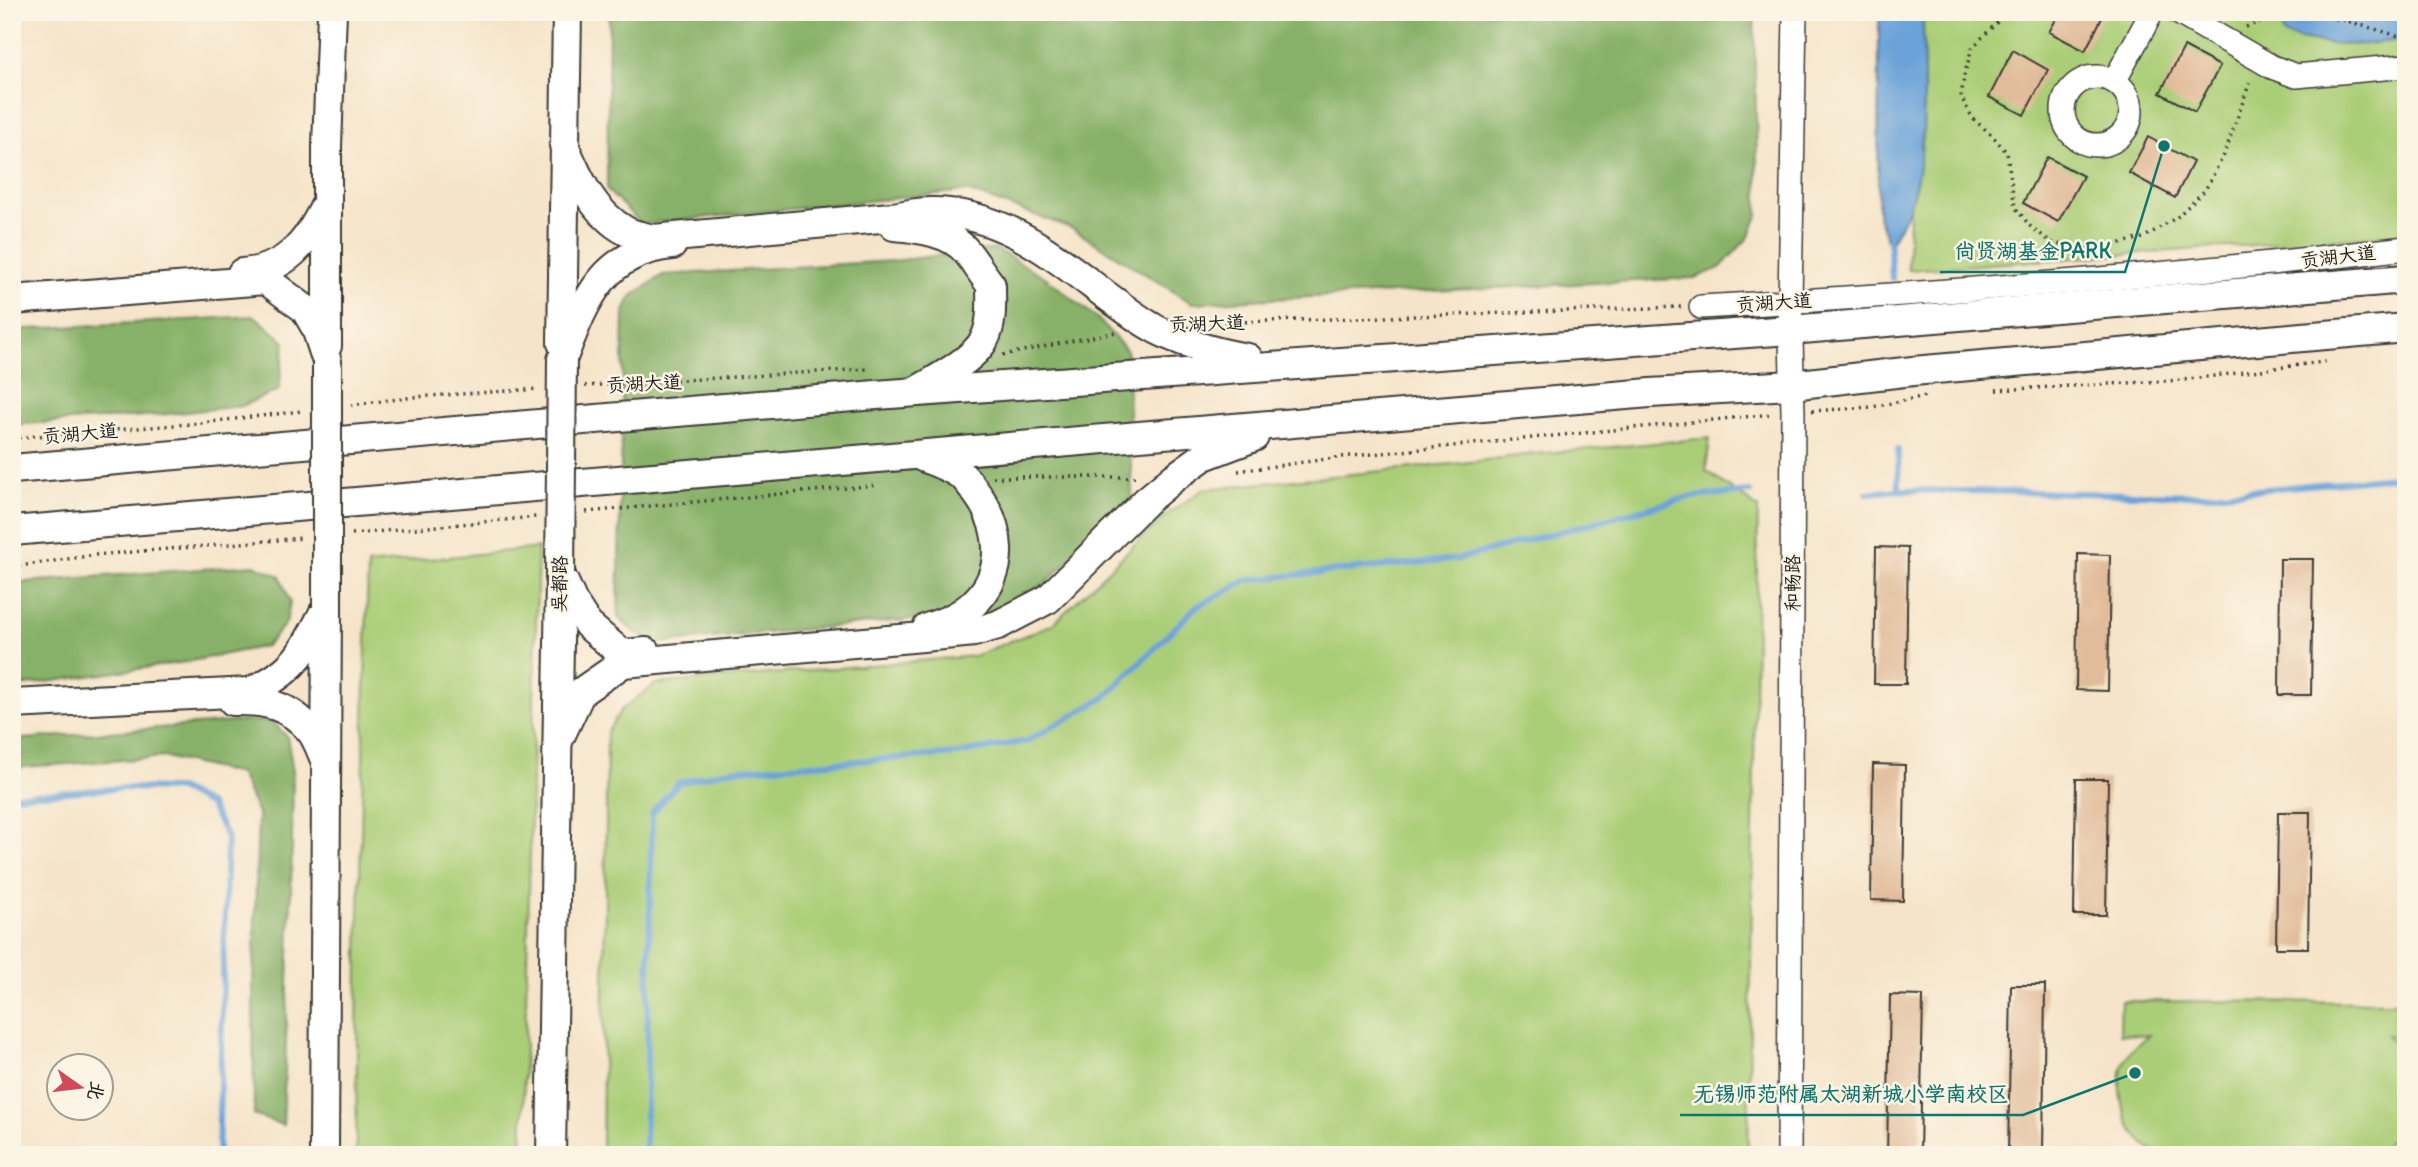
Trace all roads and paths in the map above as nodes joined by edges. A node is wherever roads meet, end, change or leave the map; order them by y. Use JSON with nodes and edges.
{"nodes":[{"id":1,"x":332,"y":12,"type":"edge"},
{"id":2,"x":567,"y":12,"type":"edge"},
{"id":3,"x":1795,"y":12,"type":"edge"},
{"id":4,"x":1807,"y":12,"type":"edge"},
{"id":5,"x":2007,"y":12,"type":"edge"},
{"id":6,"x":2152,"y":12,"type":"edge"},
{"id":7,"x":2176,"y":12,"type":"edge"},
{"id":8,"x":2326,"y":12,"type":"edge"},
{"id":9,"x":2330,"y":17,"type":"junction"},
{"id":10,"x":2406,"y":38,"type":"edge"},
{"id":11,"x":2228,"y":41,"type":"junction"},
{"id":12,"x":2257,"y":59,"type":"junction"},
{"id":13,"x":2406,"y":66,"type":"edge"},
{"id":14,"x":2115,"y":80,"type":"dead end"},
{"id":15,"x":564,"y":145,"type":"junction"},
{"id":16,"x":327,"y":204,"type":"junction"},
{"id":17,"x":2406,"y":248,"type":"edge"},
{"id":18,"x":2406,"y":279,"type":"edge"},
{"id":19,"x":12,"y":292,"type":"edge"},
{"id":20,"x":12,"y":300,"type":"edge"},
{"id":21,"x":1796,"y":301,"type":"junction"},
{"id":22,"x":1701,"y":307,"type":"joint"},
{"id":23,"x":1199,"y":324,"type":"dead end"},
{"id":24,"x":1149,"y":326,"type":"junction"},
{"id":25,"x":2406,"y":328,"type":"edge"},
{"id":26,"x":1797,"y":329,"type":"junction"},
{"id":27,"x":1000,"y":355,"type":"dead end"},
{"id":28,"x":562,"y":360,"type":"junction"},
{"id":29,"x":2340,"y":360,"type":"dead end"},
{"id":30,"x":327,"y":362,"type":"junction"},
{"id":31,"x":1284,"y":364,"type":"junction"},
{"id":32,"x":878,"y":368,"type":"dead end"},
{"id":33,"x":1798,"y":384,"type":"junction"},
{"id":34,"x":578,"y":387,"type":"dead end"},
{"id":35,"x":551,"y":388,"type":"dead end"},
{"id":36,"x":1993,"y":391,"type":"dead end"},
{"id":37,"x":912,"y":393,"type":"junction"},
{"id":38,"x":1928,"y":396,"type":"dead end"},
{"id":39,"x":348,"y":405,"type":"dead end"},
{"id":40,"x":1882,"y":405,"type":"dead end"},
{"id":41,"x":307,"y":410,"type":"dead end"},
{"id":42,"x":1286,"y":425,"type":"junction"},
{"id":43,"x":12,"y":438,"type":"edge"},
{"id":44,"x":916,"y":455,"type":"junction"},
{"id":45,"x":12,"y":469,"type":"edge"},
{"id":46,"x":12,"y":531,"type":"edge"},
{"id":47,"x":560,"y":572,"type":"junction"},
{"id":48,"x":327,"y":607,"type":"junction"},
{"id":49,"x":12,"y":705,"type":"edge"},
{"id":50,"x":12,"y":713,"type":"edge"},
{"id":51,"x":558,"y":741,"type":"junction"},
{"id":52,"x":326,"y":763,"type":"junction"},
{"id":53,"x":324,"y":1142,"type":"edge"},
{"id":54,"x":551,"y":1146,"type":"edge"},
{"id":55,"x":1789,"y":1155,"type":"edge"},
{"id":56,"x":1798,"y":1155,"type":"edge"}],
"edges":[{"from":1,"to":16,"type":"main road"},
{"from":2,"to":15,"type":"main road","name":"吴都路"},
{"from":3,"to":21,"type":"street","name":"和畅路"},
{"from":4,"to":21,"type":"street","name":"和畅路"},
{"from":5,"to":12,"type":"path"},
{"from":6,"to":14,"type":"street"},
{"from":7,"to":11,"type":"street"},
{"from":8,"to":9,"type":"path"},
{"from":9,"to":10,"type":"path"},
{"from":9,"to":11,"type":"path"},
{"from":11,"to":12,"type":"street"},
{"from":12,"to":13,"type":"street"},
{"from":15,"to":24,"type":"main road"},
{"from":15,"to":28,"type":"main road","name":"吴都路"},
{"from":16,"to":19,"type":"main road"},
{"from":16,"to":30,"type":"main road"},
{"from":17,"to":21,"type":"street","name":"贡湖大道"},
{"from":18,"to":26,"type":"main road","name":"贡湖大道"},
{"from":20,"to":30,"type":"main road"},
{"from":21,"to":22,"type":"street","name":"贡湖大道"},
{"from":21,"to":26,"type":"street","name":"和畅路"},
{"from":22,"to":23,"type":"path","name":"贡湖大道"},
{"from":24,"to":27,"type":"path","name":"贡湖大道"},
{"from":24,"to":31,"type":"main road"},
{"from":25,"to":33,"type":"main road"},
{"from":26,"to":31,"type":"main road","name":"贡湖大道"},
{"from":26,"to":33,"type":"street","name":"和畅路"},
{"from":28,"to":37,"type":"main road"},
{"from":28,"to":47,"type":"main road","name":"吴都路","bridge":true},
{"from":29,"to":36,"type":"path"},
{"from":30,"to":48,"type":"main road","bridge":true},
{"from":31,"to":37,"type":"main road","name":"贡湖大道"},
{"from":32,"to":34,"type":"path","name":"贡湖大道"},
{"from":33,"to":42,"type":"main road"},
{"from":33,"to":55,"type":"street","name":"和畅路"},
{"from":33,"to":56,"type":"street","name":"和畅路"},
{"from":35,"to":39,"type":"path"},
{"from":37,"to":45,"type":"main road","name":"贡湖大道"},
{"from":38,"to":40,"type":"path"},
{"from":41,"to":43,"type":"path","name":"贡湖大道"},
{"from":42,"to":44,"type":"main road"},
{"from":42,"to":51,"type":"main road"},
{"from":44,"to":46,"type":"main road"},
{"from":44,"to":47,"type":"main road"},
{"from":47,"to":51,"type":"main road","name":"吴都路"},
{"from":48,"to":49,"type":"main road"},
{"from":48,"to":52,"type":"main road"},
{"from":50,"to":52,"type":"main road"},
{"from":51,"to":54,"type":"main road","name":"吴都路"},
{"from":52,"to":53,"type":"main road"}]}
